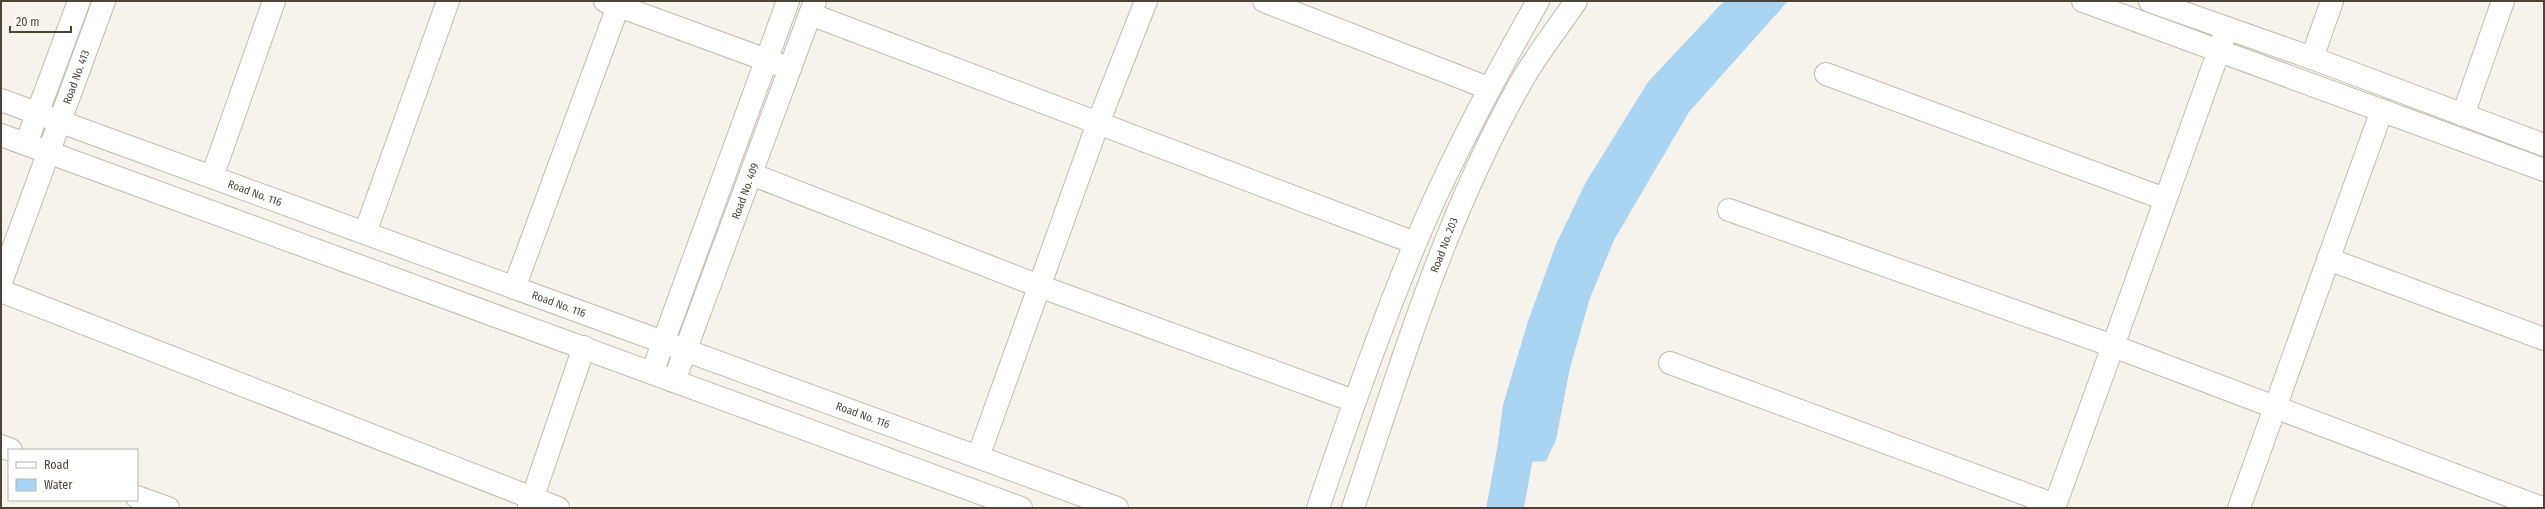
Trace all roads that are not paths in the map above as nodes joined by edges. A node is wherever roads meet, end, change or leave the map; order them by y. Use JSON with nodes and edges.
{"nodes":[{"id":1,"x":80,"y":1,"type":"edge"},
{"id":2,"x":104,"y":1,"type":"edge"},
{"id":3,"x":274,"y":1,"type":"edge"},
{"id":4,"x":448,"y":1,"type":"edge"},
{"id":5,"x":788,"y":1,"type":"edge"},
{"id":6,"x":1146,"y":1,"type":"edge"},
{"id":7,"x":1264,"y":1,"type":"edge"},
{"id":8,"x":1538,"y":1,"type":"edge"},
{"id":9,"x":1576,"y":1,"type":"edge"},
{"id":10,"x":2083,"y":1,"type":"edge"},
{"id":11,"x":2150,"y":1,"type":"edge"},
{"id":12,"x":2332,"y":1,"type":"edge"},
{"id":13,"x":2504,"y":1,"type":"edge"},
{"id":14,"x":614,"y":3,"type":"edge"},
{"id":15,"x":813,"y":7,"type":"edge"},
{"id":16,"x":2227,"y":28,"type":"junction"},
{"id":17,"x":2220,"y":50,"type":"junction"},
{"id":18,"x":2312,"y":58,"type":"junction"},
{"id":19,"x":767,"y":60,"type":"junction"},
{"id":20,"x":790,"y":68,"type":"junction"},
{"id":21,"x":1826,"y":74,"type":"dead end"},
{"id":22,"x":1488,"y":88,"type":"junction"},
{"id":23,"x":1,"y":100,"type":"edge"},
{"id":24,"x":2382,"y":110,"type":"junction"},
{"id":25,"x":37,"y":113,"type":"junction"},
{"id":26,"x":2463,"y":115,"type":"junction"},
{"id":27,"x":60,"y":122,"type":"junction"},
{"id":28,"x":1098,"y":123,"type":"junction"},
{"id":29,"x":1,"y":135,"type":"edge"},
{"id":30,"x":26,"y":144,"type":"junction"},
{"id":31,"x":2544,"y":145,"type":"edge"},
{"id":32,"x":48,"y":152,"type":"junction"},
{"id":33,"x":2544,"y":170,"type":"edge"},
{"id":34,"x":751,"y":174,"type":"junction"},
{"id":35,"x":212,"y":177,"type":"junction"},
{"id":36,"x":2166,"y":199,"type":"junction"},
{"id":37,"x":1729,"y":210,"type":"dead end"},
{"id":38,"x":365,"y":233,"type":"junction"},
{"id":39,"x":1415,"y":243,"type":"junction"},
{"id":40,"x":2328,"y":259,"type":"junction"},
{"id":41,"x":1,"y":282,"type":"edge"},
{"id":42,"x":1039,"y":286,"type":"junction"},
{"id":43,"x":514,"y":288,"type":"junction"},
{"id":44,"x":1,"y":291,"type":"edge"},
{"id":45,"x":2544,"y":339,"type":"edge"},
{"id":46,"x":663,"y":342,"type":"junction"},
{"id":47,"x":2113,"y":346,"type":"junction"},
{"id":48,"x":584,"y":348,"type":"junction"},
{"id":49,"x":686,"y":350,"type":"junction"},
{"id":50,"x":1670,"y":363,"type":"dead end"},
{"id":51,"x":652,"y":373,"type":"junction"},
{"id":52,"x":674,"y":381,"type":"junction"},
{"id":53,"x":1354,"y":401,"type":"junction"},
{"id":54,"x":2276,"y":406,"type":"junction"},
{"id":55,"x":978,"y":457,"type":"junction"},
{"id":56,"x":138,"y":497,"type":"edge"},
{"id":57,"x":531,"y":504,"type":"edge"},
{"id":58,"x":2054,"y":506,"type":"edge"},
{"id":59,"x":168,"y":508,"type":"edge"},
{"id":60,"x":558,"y":508,"type":"edge"},
{"id":61,"x":1021,"y":508,"type":"edge"},
{"id":62,"x":1117,"y":508,"type":"edge"},
{"id":63,"x":1318,"y":508,"type":"edge"},
{"id":64,"x":1353,"y":508,"type":"edge"},
{"id":65,"x":2238,"y":508,"type":"edge"},
{"id":66,"x":2542,"y":508,"type":"edge"}],
"edges":[{"from":1,"to":25,"type":"street"},
{"from":2,"to":27,"type":"street","name":"Road No. 413"},
{"from":3,"to":35,"type":"street"},
{"from":4,"to":38,"type":"street"},
{"from":5,"to":19,"type":"street"},
{"from":6,"to":28,"type":"street"},
{"from":7,"to":22,"type":"street"},
{"from":8,"to":22,"type":"street"},
{"from":9,"to":64,"type":"street","name":"Road No. 203"},
{"from":10,"to":17,"type":"street"},
{"from":11,"to":16,"type":"street"},
{"from":12,"to":18,"type":"street"},
{"from":13,"to":26,"type":"street"},
{"from":14,"to":19,"type":"street"},
{"from":14,"to":43,"type":"street"},
{"from":15,"to":20,"type":"street","name":"Road No. 409"},
{"from":15,"to":28,"type":"street"},
{"from":16,"to":17,"type":"street"},
{"from":16,"to":18,"type":"street"},
{"from":17,"to":24,"type":"street"},
{"from":17,"to":36,"type":"street"},
{"from":18,"to":26,"type":"street"},
{"from":19,"to":20,"type":"street"},
{"from":19,"to":46,"type":"street"},
{"from":20,"to":34,"type":"street","name":"Road No. 409"},
{"from":21,"to":36,"type":"street"},
{"from":22,"to":39,"type":"street"},
{"from":23,"to":25,"type":"street","name":"Road No. 116"},
{"from":24,"to":33,"type":"street"},
{"from":24,"to":40,"type":"street"},
{"from":25,"to":27,"type":"street","name":"Road No. 116"},
{"from":25,"to":30,"type":"street"},
{"from":26,"to":31,"type":"street"},
{"from":27,"to":32,"type":"street","name":"Road No. 413"},
{"from":27,"to":35,"type":"street","name":"Road No. 116"},
{"from":28,"to":39,"type":"street"},
{"from":28,"to":42,"type":"street"},
{"from":29,"to":30,"type":"street"},
{"from":30,"to":32,"type":"street"},
{"from":32,"to":41,"type":"street","name":"Road No. 413"},
{"from":32,"to":48,"type":"street"},
{"from":34,"to":42,"type":"street"},
{"from":34,"to":49,"type":"street","name":"Road No. 409"},
{"from":35,"to":38,"type":"street","name":"Road No. 116"},
{"from":36,"to":47,"type":"street"},
{"from":37,"to":47,"type":"street"},
{"from":38,"to":43,"type":"street","name":"Road No. 116"},
{"from":39,"to":53,"type":"street"},
{"from":40,"to":45,"type":"street"},
{"from":40,"to":54,"type":"street"},
{"from":42,"to":53,"type":"street"},
{"from":42,"to":55,"type":"street"},
{"from":43,"to":46,"type":"street","name":"Road No. 116"},
{"from":44,"to":57,"type":"street"},
{"from":46,"to":49,"type":"street","name":"Road No. 116"},
{"from":46,"to":51,"type":"street"},
{"from":47,"to":54,"type":"street"},
{"from":47,"to":58,"type":"street"},
{"from":48,"to":51,"type":"street"},
{"from":48,"to":57,"type":"street"},
{"from":49,"to":52,"type":"street","name":"Road No. 409"},
{"from":49,"to":55,"type":"street","name":"Road No. 116"},
{"from":50,"to":58,"type":"street"},
{"from":51,"to":52,"type":"street"},
{"from":52,"to":61,"type":"street"},
{"from":53,"to":63,"type":"street"},
{"from":54,"to":65,"type":"street"},
{"from":54,"to":66,"type":"street"},
{"from":55,"to":62,"type":"street","name":"Road No. 116"},
{"from":56,"to":59,"type":"street"},
{"from":57,"to":60,"type":"street"}]}
